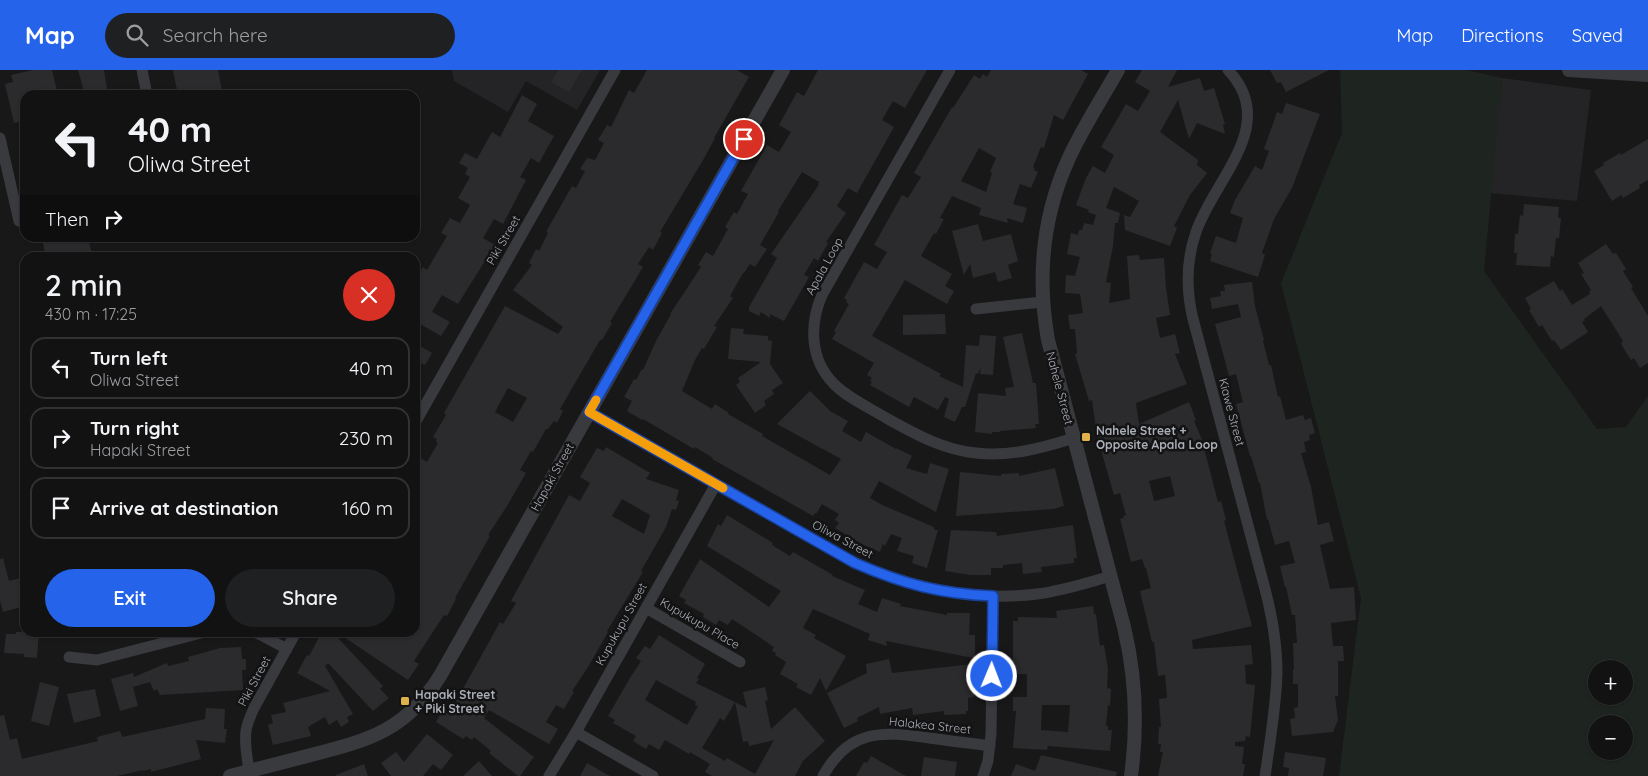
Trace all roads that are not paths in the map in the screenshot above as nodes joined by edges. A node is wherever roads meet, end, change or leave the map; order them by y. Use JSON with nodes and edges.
{"nodes":[{"id":1,"x":142,"y":70,"type":"edge"},
{"id":2,"x":615,"y":70,"type":"edge"},
{"id":3,"x":782,"y":70,"type":"edge"},
{"id":4,"x":950,"y":70,"type":"edge"},
{"id":5,"x":1118,"y":70,"type":"edge"},
{"id":6,"x":1228,"y":70,"type":"edge"},
{"id":7,"x":1569,"y":70,"type":"edge"},
{"id":8,"x":1648,"y":75,"type":"edge"},
{"id":9,"x":145,"y":90,"type":"edge"},
{"id":10,"x":0,"y":138,"type":"edge"},
{"id":11,"x":19,"y":221,"type":"dead end"},
{"id":12,"x":1042,"y":302,"type":"junction"},
{"id":13,"x":976,"y":309,"type":"dead end"},
{"id":14,"x":589,"y":412,"type":"junction"},
{"id":15,"x":420,"y":414,"type":"edge"},
{"id":16,"x":1074,"y":438,"type":"junction"},
{"id":17,"x":716,"y":484,"type":"junction"},
{"id":18,"x":1111,"y":576,"type":"junction"},
{"id":19,"x":993,"y":596,"type":"junction"},
{"id":20,"x":646,"y":608,"type":"junction"},
{"id":21,"x":186,"y":637,"type":"edge"},
{"id":22,"x":266,"y":637,"type":"edge"},
{"id":23,"x":293,"y":637,"type":"edge"},
{"id":24,"x":287,"y":649,"type":"junction"},
{"id":25,"x":69,"y":657,"type":"dead end"},
{"id":26,"x":740,"y":662,"type":"dead end"},
{"id":27,"x":576,"y":732,"type":"junction"},
{"id":28,"x":990,"y":746,"type":"junction"},
{"id":29,"x":250,"y":774,"type":"edge"},
{"id":30,"x":230,"y":776,"type":"edge"},
{"id":31,"x":549,"y":776,"type":"edge"},
{"id":32,"x":653,"y":776,"type":"edge"},
{"id":33,"x":823,"y":776,"type":"edge"},
{"id":34,"x":983,"y":776,"type":"edge"},
{"id":35,"x":1131,"y":776,"type":"edge"},
{"id":36,"x":1265,"y":776,"type":"edge"}],
"edges":[{"from":1,"to":9,"type":"street"},
{"from":2,"to":15,"type":"street","name":"Piki Street"},
{"from":3,"to":14,"type":"street","name":"Hapaki Street"},
{"from":4,"to":16,"type":"street","name":"Apala Loop"},
{"from":5,"to":12,"type":"street","name":"Nahele Street"},
{"from":6,"to":36,"type":"street","name":"Kiawe Street"},
{"from":7,"to":8,"type":"street"},
{"from":10,"to":11,"type":"street"},
{"from":12,"to":13,"type":"street"},
{"from":12,"to":16,"type":"street","name":"Nahele Street"},
{"from":14,"to":17,"type":"street","name":"Oliwa Street"},
{"from":14,"to":29,"type":"street","name":"Hapaki Street"},
{"from":16,"to":18,"type":"street","name":"Nahele Street"},
{"from":17,"to":19,"type":"street","name":"Oliwa Street"},
{"from":17,"to":20,"type":"street","name":"Kupukupu Street"},
{"from":18,"to":19,"type":"street","name":"Oliwa Street"},
{"from":18,"to":35,"type":"street","name":"Nahele Street"},
{"from":19,"to":28,"type":"street"},
{"from":20,"to":26,"type":"street","name":"Kupukupu Place"},
{"from":20,"to":27,"type":"street","name":"Kupukupu Street"},
{"from":21,"to":25,"type":"street"},
{"from":22,"to":24,"type":"street"},
{"from":23,"to":24,"type":"street","name":"Piki Street"},
{"from":24,"to":29,"type":"street","name":"Piki Street"},
{"from":27,"to":31,"type":"street","name":"Kupukupu Street"},
{"from":27,"to":32,"type":"street"},
{"from":28,"to":33,"type":"street","name":"Halakea Street"},
{"from":28,"to":34,"type":"street"},
{"from":29,"to":30,"type":"street","name":"Hapaki Street"}]}
